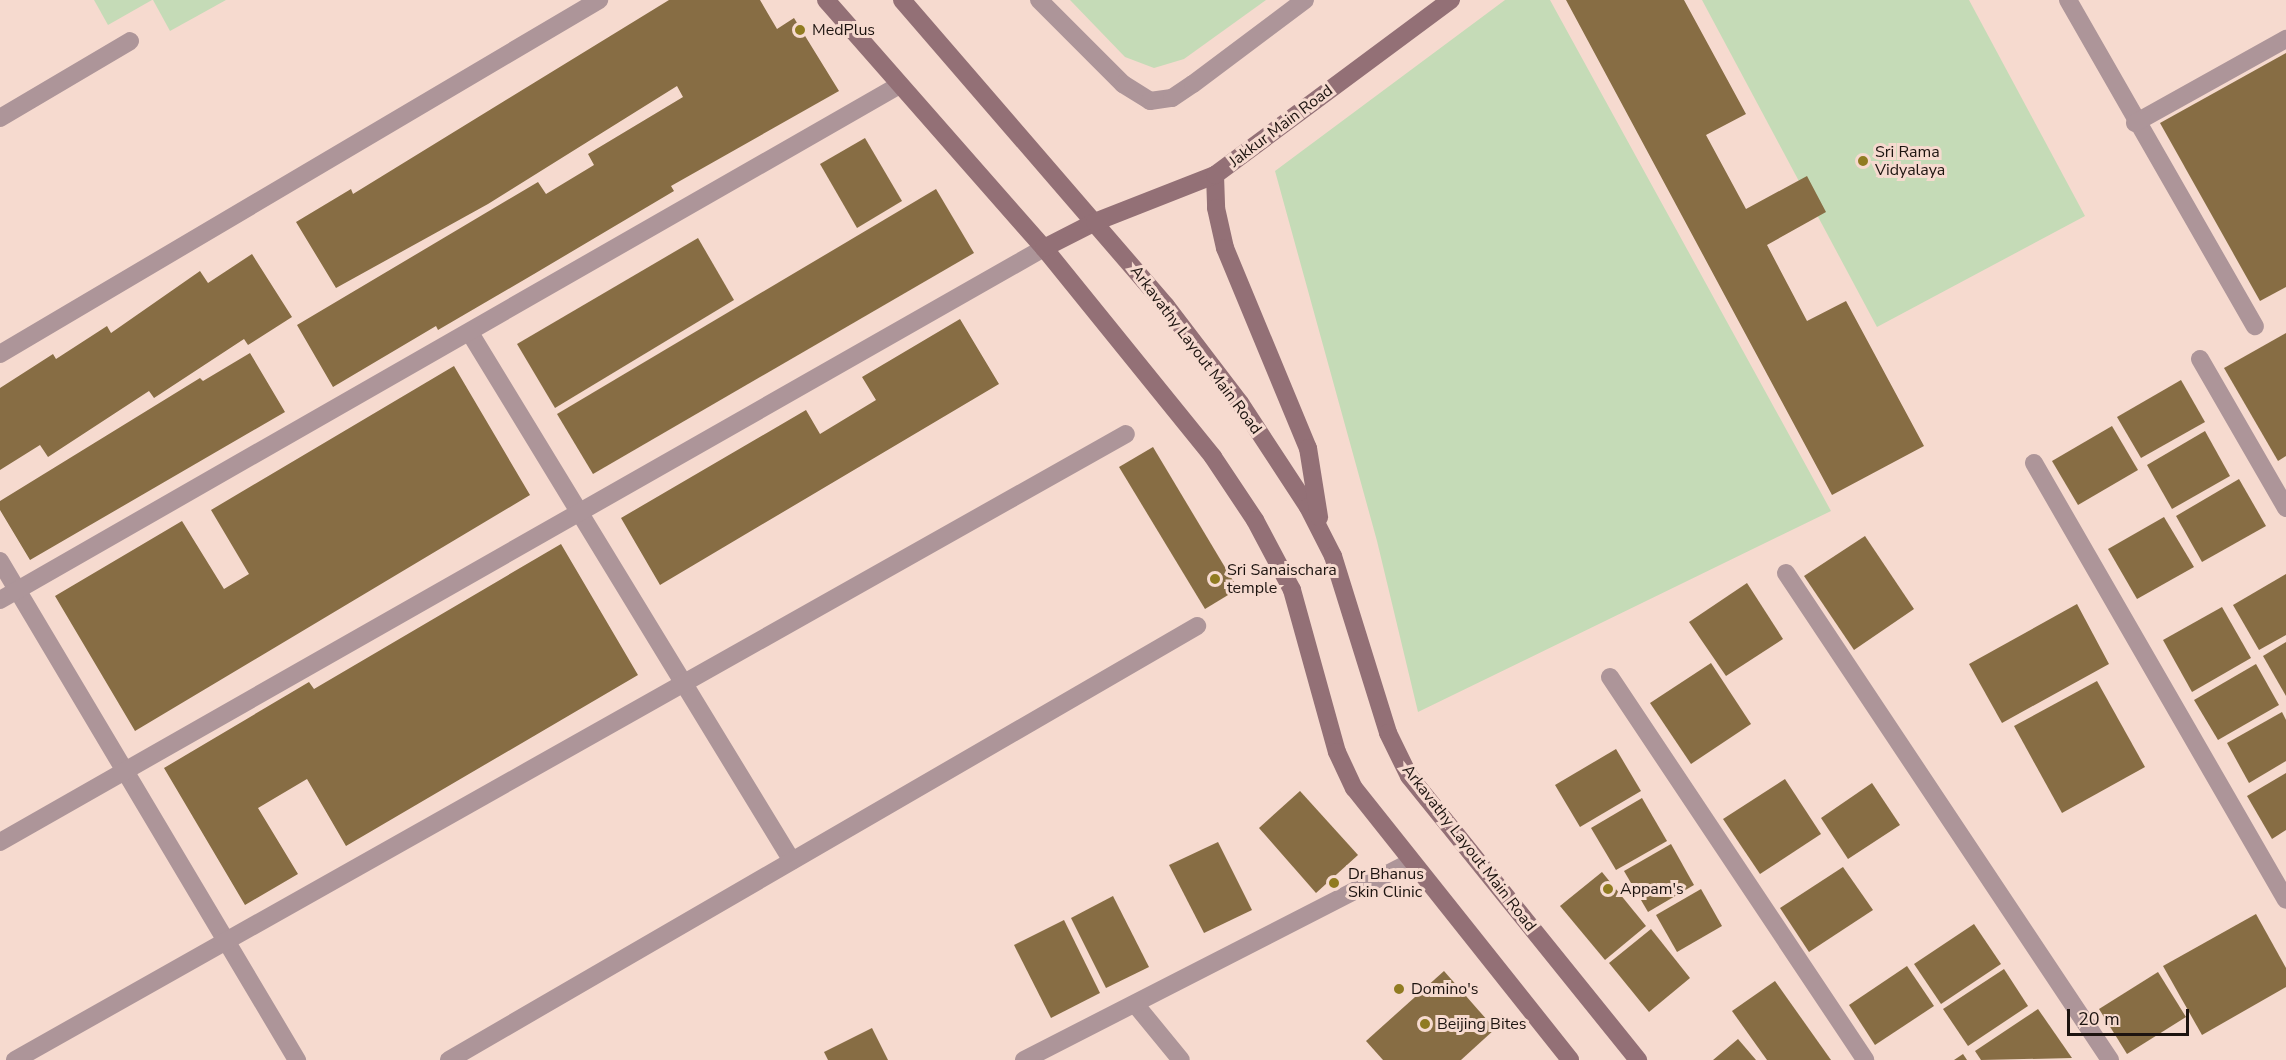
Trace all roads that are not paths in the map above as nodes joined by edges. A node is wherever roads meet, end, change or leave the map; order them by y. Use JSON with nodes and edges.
{"nodes":[{"id":1,"x":599,"y":0,"type":"edge"},
{"id":2,"x":826,"y":0,"type":"edge"},
{"id":3,"x":902,"y":0,"type":"edge"},
{"id":4,"x":1039,"y":0,"type":"edge"},
{"id":5,"x":1305,"y":0,"type":"edge"},
{"id":6,"x":1451,"y":0,"type":"edge"},
{"id":7,"x":2068,"y":0,"type":"edge"},
{"id":8,"x":2286,"y":39,"type":"edge"},
{"id":9,"x":130,"y":41,"type":"dead end"},
{"id":10,"x":898,"y":86,"type":"junction"},
{"id":11,"x":0,"y":117,"type":"edge"},
{"id":12,"x":2135,"y":123,"type":"junction"},
{"id":13,"x":1215,"y":175,"type":"junction"},
{"id":14,"x":1095,"y":222,"type":"junction"},
{"id":15,"x":1044,"y":248,"type":"junction"},
{"id":16,"x":2254,"y":326,"type":"dead end"},
{"id":17,"x":470,"y":333,"type":"junction"},
{"id":18,"x":0,"y":354,"type":"edge"},
{"id":19,"x":2200,"y":359,"type":"dead end"},
{"id":20,"x":1126,"y":434,"type":"dead end"},
{"id":21,"x":2034,"y":463,"type":"dead end"},
{"id":22,"x":2286,"y":508,"type":"edge"},
{"id":23,"x":580,"y":512,"type":"junction"},
{"id":24,"x":1321,"y":531,"type":"junction"},
{"id":25,"x":0,"y":561,"type":"edge"},
{"id":26,"x":1786,"y":573,"type":"dead end"},
{"id":27,"x":18,"y":590,"type":"junction"},
{"id":28,"x":0,"y":600,"type":"edge"},
{"id":29,"x":1197,"y":626,"type":"dead end"},
{"id":30,"x":1610,"y":677,"type":"dead end"},
{"id":31,"x":684,"y":682,"type":"junction"},
{"id":32,"x":125,"y":771,"type":"junction"},
{"id":33,"x":0,"y":842,"type":"edge"},
{"id":34,"x":792,"y":861,"type":"junction"},
{"id":35,"x":1411,"y":862,"type":"junction"},
{"id":36,"x":2286,"y":900,"type":"edge"},
{"id":37,"x":226,"y":941,"type":"junction"},
{"id":38,"x":1135,"y":1004,"type":"junction"},
{"id":39,"x":15,"y":1060,"type":"edge"},
{"id":40,"x":297,"y":1060,"type":"edge"},
{"id":41,"x":449,"y":1060,"type":"edge"},
{"id":42,"x":1024,"y":1060,"type":"edge"},
{"id":43,"x":1181,"y":1060,"type":"edge"},
{"id":44,"x":1570,"y":1060,"type":"edge"},
{"id":45,"x":1638,"y":1060,"type":"edge"},
{"id":46,"x":1864,"y":1060,"type":"edge"},
{"id":47,"x":2109,"y":1060,"type":"edge"}],
"edges":[{"from":1,"to":18,"type":"street"},
{"from":2,"to":10,"type":"main road"},
{"from":3,"to":14,"type":"main road"},
{"from":4,"to":5,"type":"street"},
{"from":6,"to":13,"type":"main road","name":"Jakkur Main Road"},
{"from":7,"to":12,"type":"street"},
{"from":8,"to":12,"type":"street"},
{"from":9,"to":11,"type":"street"},
{"from":10,"to":15,"type":"main road"},
{"from":10,"to":17,"type":"street"},
{"from":12,"to":16,"type":"street"},
{"from":13,"to":14,"type":"main road","name":"Jakkur Main Road"},
{"from":13,"to":24,"type":"main road"},
{"from":14,"to":15,"type":"main road","name":"Jakkur Main Road"},
{"from":14,"to":24,"type":"main road","name":"Arkavathy Layout Main Road"},
{"from":15,"to":23,"type":"street"},
{"from":15,"to":35,"type":"main road"},
{"from":17,"to":23,"type":"street"},
{"from":17,"to":27,"type":"street"},
{"from":19,"to":22,"type":"street"},
{"from":20,"to":31,"type":"street"},
{"from":21,"to":36,"type":"street"},
{"from":23,"to":31,"type":"street"},
{"from":23,"to":32,"type":"street"},
{"from":24,"to":45,"type":"main road","name":"Arkavathy Layout Main Road"},
{"from":25,"to":27,"type":"street"},
{"from":26,"to":47,"type":"street"},
{"from":27,"to":28,"type":"street"},
{"from":27,"to":32,"type":"street"},
{"from":29,"to":34,"type":"street"},
{"from":30,"to":46,"type":"street"},
{"from":31,"to":34,"type":"street"},
{"from":31,"to":37,"type":"street"},
{"from":32,"to":33,"type":"street"},
{"from":32,"to":37,"type":"street"},
{"from":34,"to":41,"type":"street"},
{"from":35,"to":38,"type":"street"},
{"from":35,"to":44,"type":"main road"},
{"from":37,"to":39,"type":"street"},
{"from":37,"to":40,"type":"street"},
{"from":38,"to":42,"type":"street"},
{"from":38,"to":43,"type":"street"}]}
